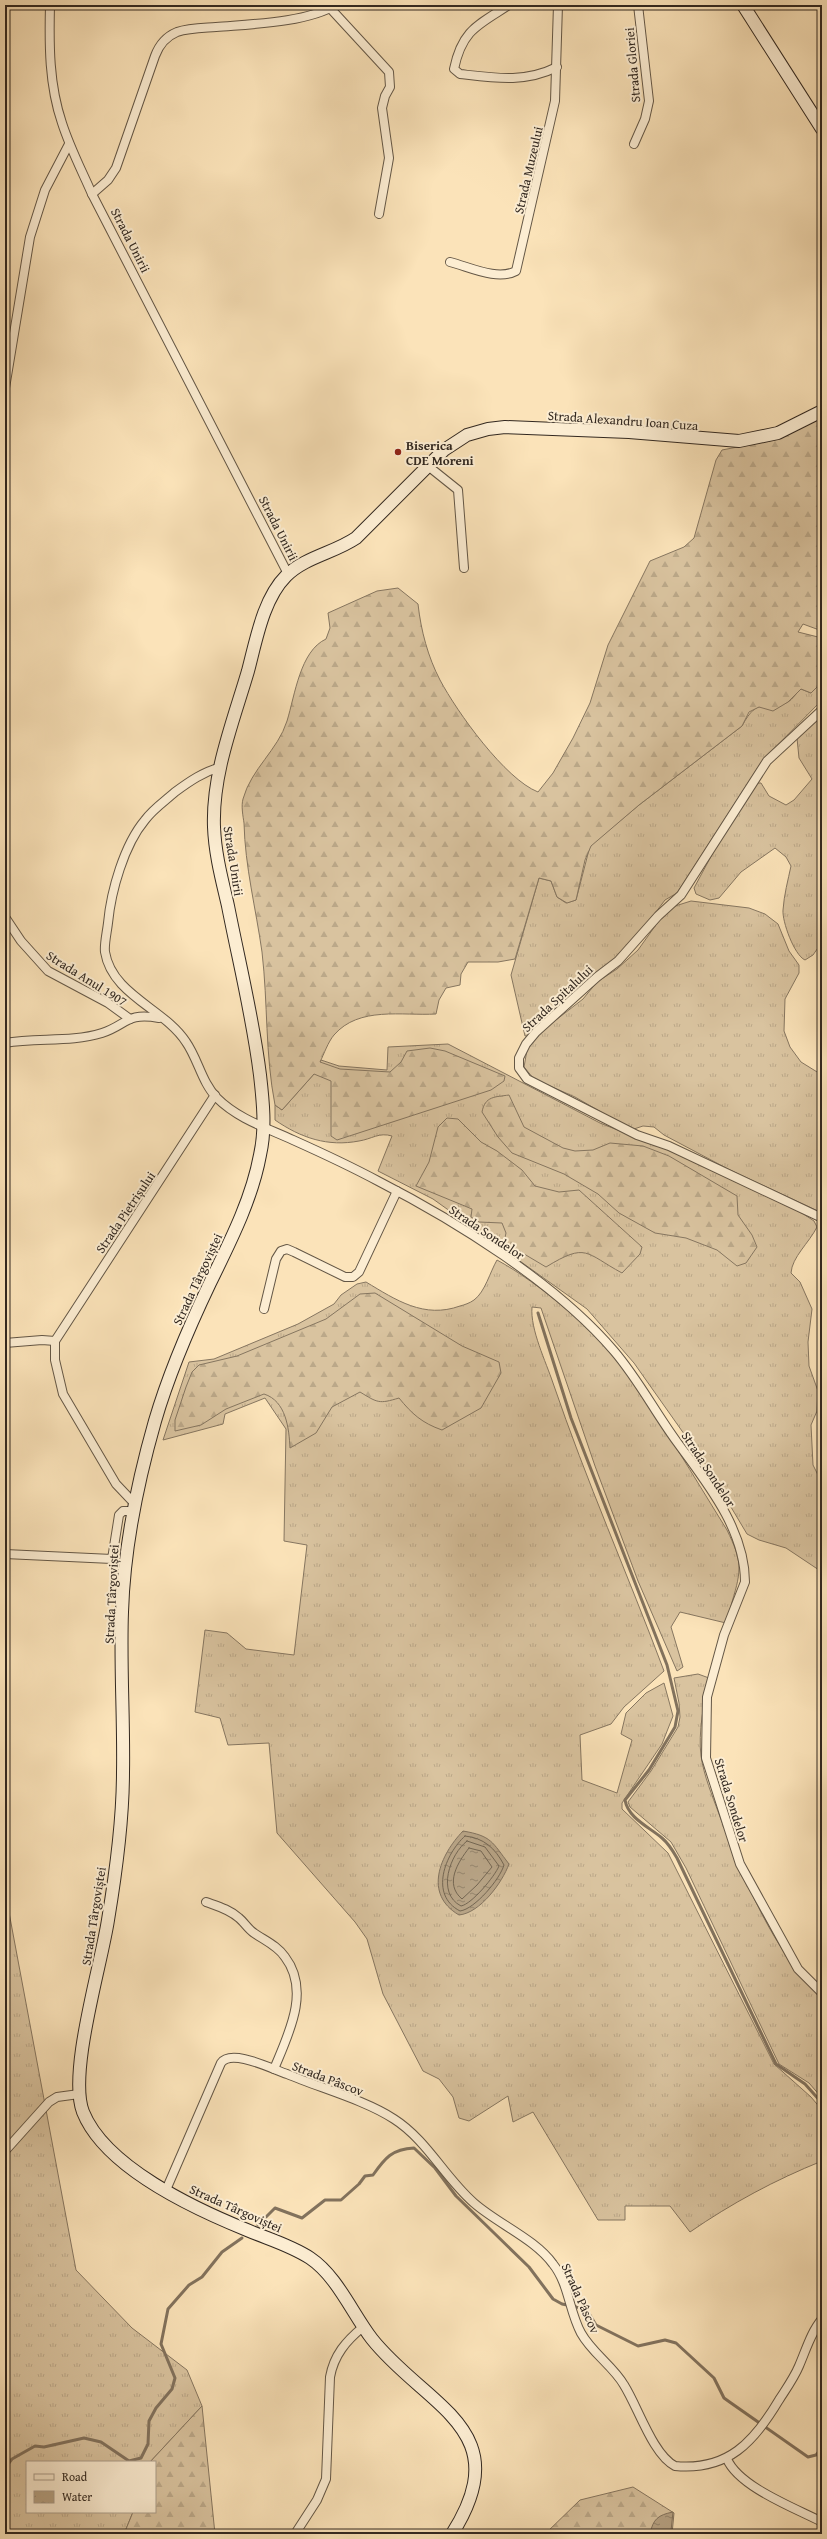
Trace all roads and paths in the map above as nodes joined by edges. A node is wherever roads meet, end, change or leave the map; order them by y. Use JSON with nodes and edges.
{"nodes":[{"id":1,"x":50,"y":5,"type":"edge"},
{"id":2,"x":509,"y":5,"type":"edge"},
{"id":3,"x":558,"y":5,"type":"edge"},
{"id":4,"x":638,"y":5,"type":"edge"},
{"id":5,"x":743,"y":5,"type":"edge"},
{"id":6,"x":333,"y":7,"type":"edge"},
{"id":7,"x":557,"y":67,"type":"junction"},
{"id":8,"x":822,"y":129,"type":"edge"},
{"id":9,"x":70,"y":144,"type":"junction"},
{"id":10,"x":634,"y":144,"type":"dead end"},
{"id":11,"x":92,"y":194,"type":"junction"},
{"id":12,"x":378,"y":214,"type":"dead end"},
{"id":13,"x":450,"y":262,"type":"dead end"},
{"id":14,"x":5,"y":388,"type":"edge"},
{"id":15,"x":822,"y":412,"type":"edge"},
{"id":16,"x":428,"y":466,"type":"junction"},
{"id":17,"x":464,"y":568,"type":"dead end"},
{"id":18,"x":288,"y":574,"type":"junction"},
{"id":19,"x":822,"y":710,"type":"edge"},
{"id":20,"x":221,"y":767,"type":"junction"},
{"id":21,"x":5,"y":917,"type":"edge"},
{"id":22,"x":160,"y":1018,"type":"junction"},
{"id":23,"x":130,"y":1019,"type":"junction"},
{"id":24,"x":5,"y":1043,"type":"edge"},
{"id":25,"x":215,"y":1095,"type":"junction"},
{"id":26,"x":263,"y":1128,"type":"junction"},
{"id":27,"x":397,"y":1191,"type":"junction"},
{"id":28,"x":822,"y":1218,"type":"edge"},
{"id":29,"x":264,"y":1309,"type":"dead end"},
{"id":30,"x":55,"y":1341,"type":"junction"},
{"id":31,"x":5,"y":1343,"type":"edge"},
{"id":32,"x":133,"y":1507,"type":"junction"},
{"id":33,"x":5,"y":1554,"type":"edge"},
{"id":34,"x":126,"y":1558,"type":"junction"},
{"id":35,"x":112,"y":1559,"type":"junction"},
{"id":36,"x":206,"y":1902,"type":"dead end"},
{"id":37,"x":822,"y":1994,"type":"edge"},
{"id":38,"x":274,"y":2069,"type":"junction"},
{"id":39,"x":79,"y":2094,"type":"junction"},
{"id":40,"x":5,"y":2151,"type":"edge"},
{"id":41,"x":166,"y":2190,"type":"junction"},
{"id":42,"x":822,"y":2319,"type":"edge"},
{"id":43,"x":363,"y":2327,"type":"junction"},
{"id":44,"x":727,"y":2459,"type":"junction"},
{"id":45,"x":822,"y":2522,"type":"edge"},
{"id":46,"x":295,"y":2534,"type":"edge"},
{"id":47,"x":452,"y":2534,"type":"edge"}],
"edges":[{"from":1,"to":9,"type":"street","name":"Strada Unirii"},
{"from":2,"to":7,"type":"street"},
{"from":3,"to":7,"type":"street","name":"Strada Muzeului"},
{"from":4,"to":10,"type":"street","name":"Strada Gloriei"},
{"from":5,"to":8,"type":"main road"},
{"from":6,"to":11,"type":"street"},
{"from":6,"to":12,"type":"street"},
{"from":7,"to":13,"type":"street","name":"Strada Muzeului"},
{"from":9,"to":11,"type":"street","name":"Strada Unirii"},
{"from":9,"to":14,"type":"street"},
{"from":11,"to":18,"type":"street","name":"Strada Unirii"},
{"from":15,"to":16,"type":"main road","name":"Strada Alexandru Ioan Cuza"},
{"from":16,"to":17,"type":"street"},
{"from":16,"to":18,"type":"main road","name":"Strada Alexandru Ioan Cuza"},
{"from":18,"to":20,"type":"main road","name":"Strada Unirii"},
{"from":19,"to":28,"type":"street","name":"Strada Spitalului"},
{"from":20,"to":22,"type":"street"},
{"from":20,"to":26,"type":"main road","name":"Strada Unirii"},
{"from":21,"to":23,"type":"street","name":"Strada Anul 1907"},
{"from":22,"to":23,"type":"street"},
{"from":22,"to":25,"type":"street"},
{"from":23,"to":24,"type":"street"},
{"from":25,"to":26,"type":"street"},
{"from":25,"to":30,"type":"street","name":"Strada Pietrișului"},
{"from":26,"to":27,"type":"street","name":"Strada Sondelor"},
{"from":26,"to":32,"type":"main road","name":"Strada Târgoviștei"},
{"from":27,"to":29,"type":"street"},
{"from":27,"to":37,"type":"street","name":"Strada Sondelor"},
{"from":30,"to":31,"type":"street"},
{"from":30,"to":32,"type":"street"},
{"from":32,"to":34,"type":"main road","name":"Strada Târgoviștei"},
{"from":32,"to":35,"type":"street"},
{"from":33,"to":35,"type":"street"},
{"from":34,"to":35,"type":"street"},
{"from":34,"to":39,"type":"main road","name":"Strada Târgoviștei"},
{"from":36,"to":38,"type":"street","name":"Strada Pâscov"},
{"from":38,"to":41,"type":"street","name":"Strada Pâscov"},
{"from":38,"to":44,"type":"street","name":"Strada Pâscov"},
{"from":39,"to":40,"type":"street"},
{"from":39,"to":41,"type":"main road","name":"Strada Târgoviștei"},
{"from":41,"to":43,"type":"main road","name":"Strada Târgoviștei"},
{"from":42,"to":44,"type":"street"},
{"from":43,"to":46,"type":"street"},
{"from":43,"to":47,"type":"main road","name":"Strada Târgoviștei"},
{"from":44,"to":45,"type":"street"}]}
